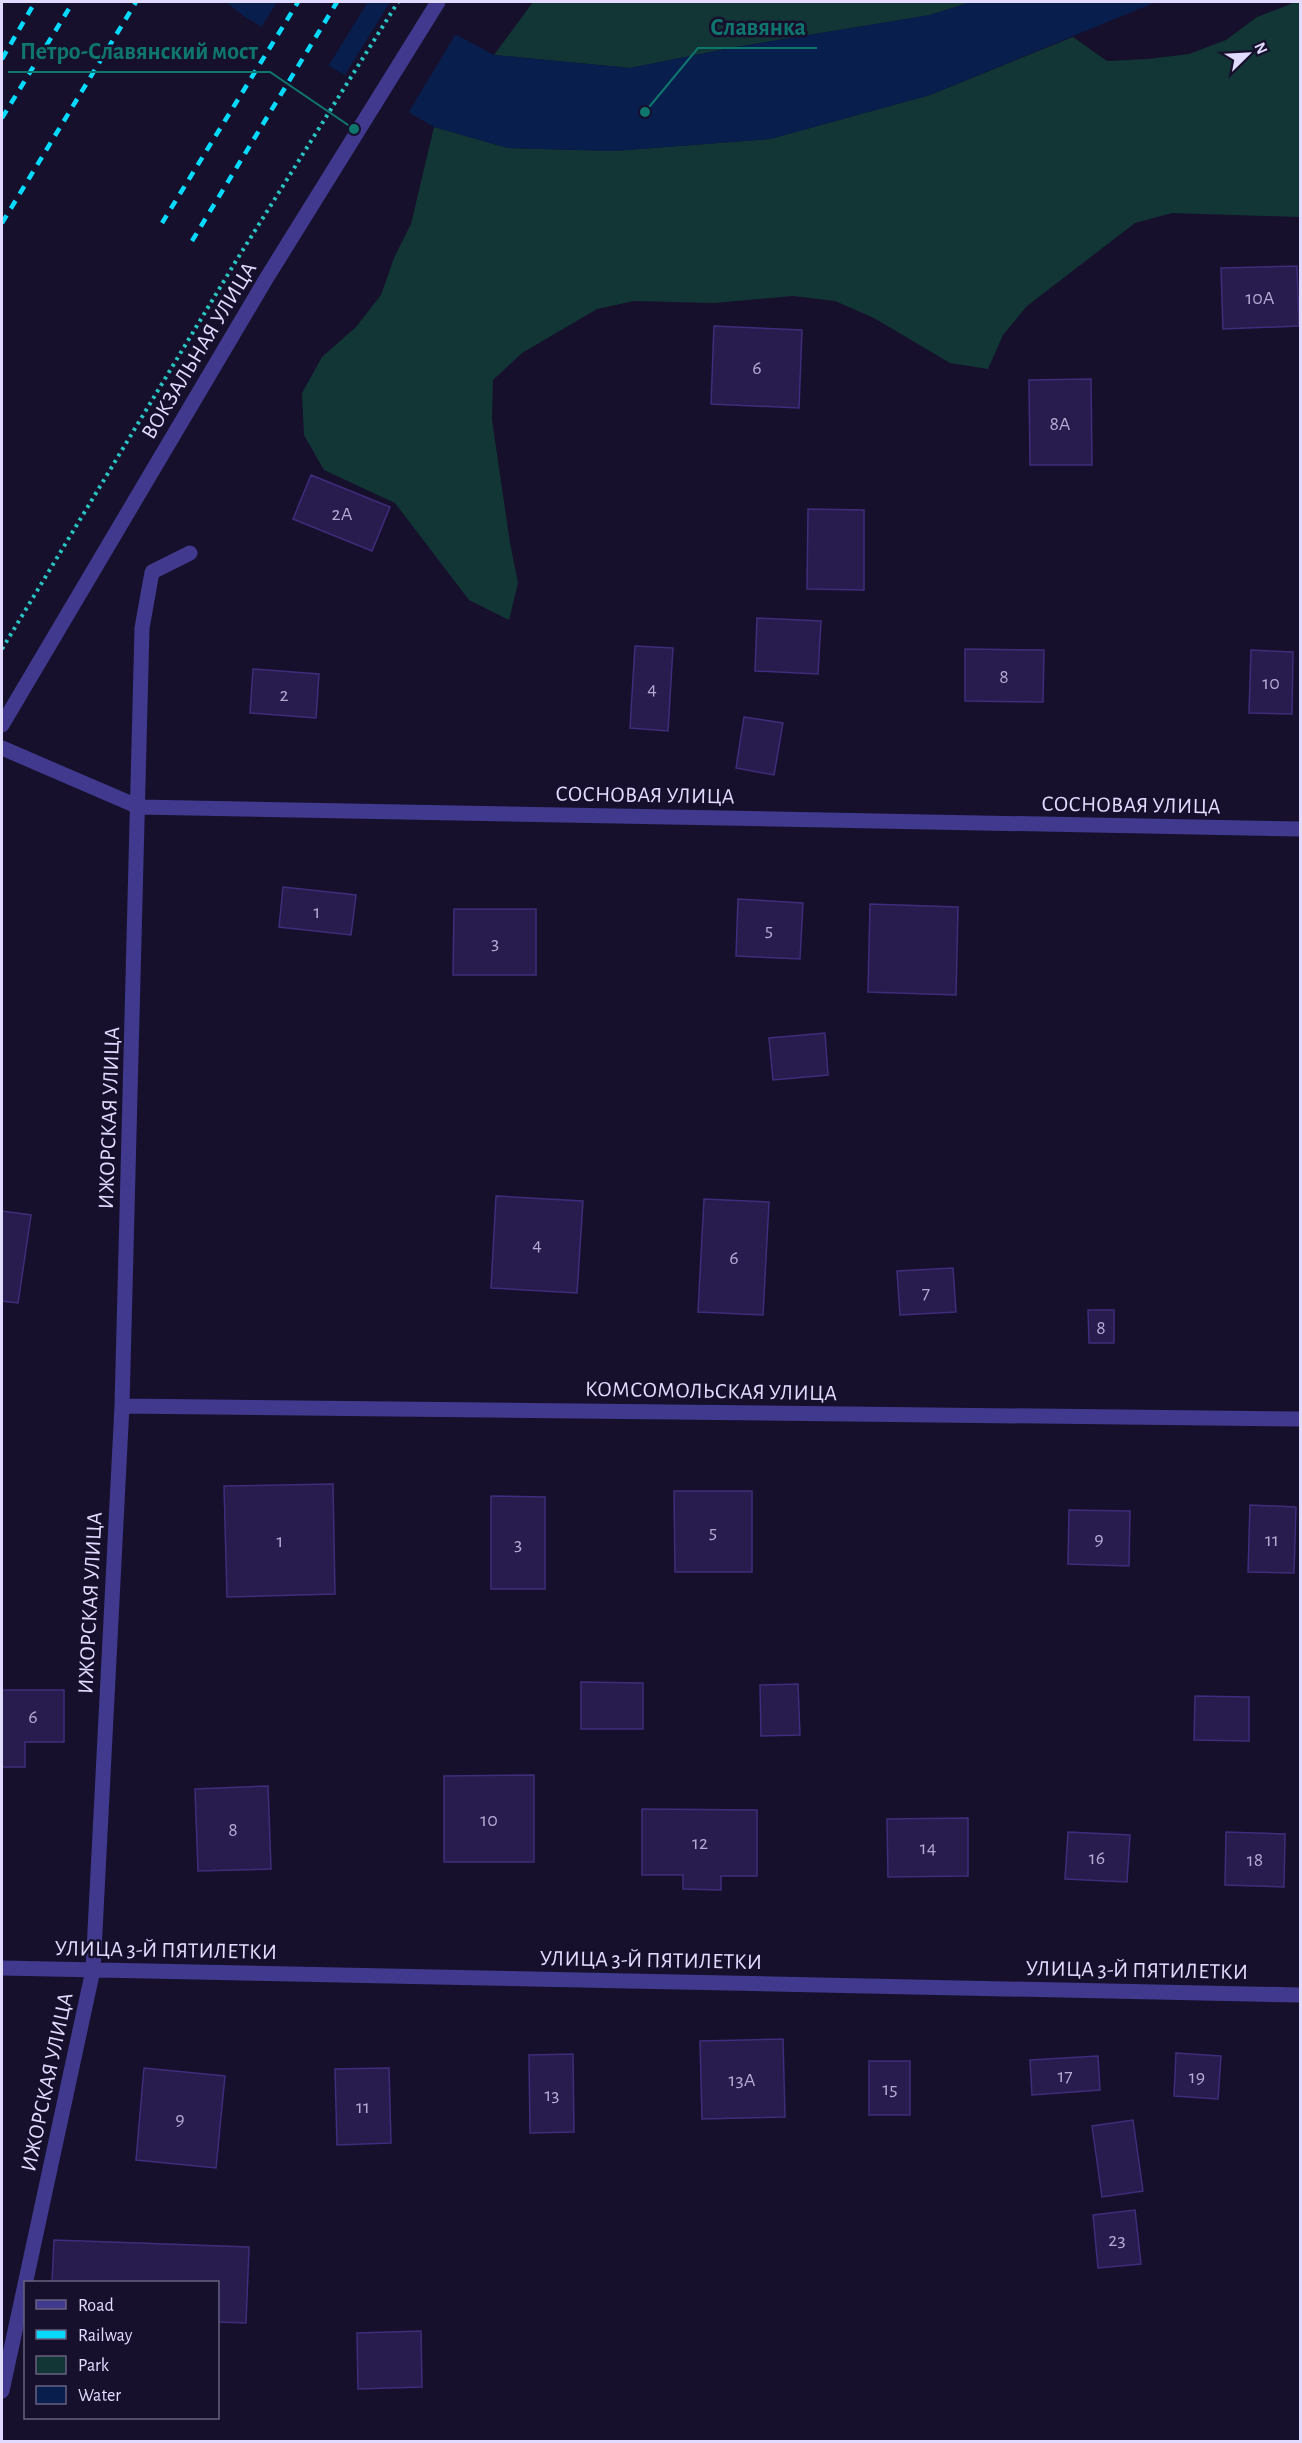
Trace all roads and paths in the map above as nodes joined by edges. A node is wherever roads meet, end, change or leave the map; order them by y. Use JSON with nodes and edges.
{"nodes":[{"id":1,"x":398,"y":2,"type":"edge"},
{"id":2,"x":438,"y":2,"type":"edge"},
{"id":3,"x":190,"y":553,"type":"dead end"},
{"id":4,"x":2,"y":650,"type":"edge"},
{"id":5,"x":2,"y":725,"type":"edge"},
{"id":6,"x":2,"y":748,"type":"edge"},
{"id":7,"x":139,"y":807,"type":"junction"},
{"id":8,"x":1300,"y":830,"type":"edge"},
{"id":9,"x":122,"y":1406,"type":"junction"},
{"id":10,"x":1300,"y":1419,"type":"edge"},
{"id":11,"x":2,"y":1968,"type":"edge"},
{"id":12,"x":93,"y":1970,"type":"junction"},
{"id":13,"x":1300,"y":1995,"type":"edge"},
{"id":14,"x":26,"y":2281,"type":"edge"},
{"id":15,"x":24,"y":2289,"type":"edge"},
{"id":16,"x":2,"y":2391,"type":"edge"}],
"edges":[{"from":1,"to":4,"type":"path"},
{"from":2,"to":5,"type":"street","name":"ВОКЗАЛЬНАЯ УЛИЦА"},
{"from":3,"to":7,"type":"street","name":"ИЖОРСКАЯ УЛИЦА"},
{"from":6,"to":7,"type":"street","name":"СОСНОВАЯ УЛИЦА"},
{"from":7,"to":8,"type":"street","name":"СОСНОВАЯ УЛИЦА"},
{"from":7,"to":9,"type":"street","name":"ИЖОРСКАЯ УЛИЦА"},
{"from":9,"to":10,"type":"street","name":"КОМСОМОЛЬСКАЯ УЛИЦА"},
{"from":9,"to":12,"type":"street","name":"ИЖОРСКАЯ УЛИЦА"},
{"from":11,"to":12,"type":"street","name":"УЛИЦА 3-Й ПЯТИЛЕТКИ"},
{"from":12,"to":13,"type":"street","name":"УЛИЦА 3-Й ПЯТИЛЕТКИ"},
{"from":12,"to":14,"type":"street","name":"ИЖОРСКАЯ УЛИЦА"},
{"from":15,"to":16,"type":"street","name":"ИЖОРСКАЯ УЛИЦА"}]}
